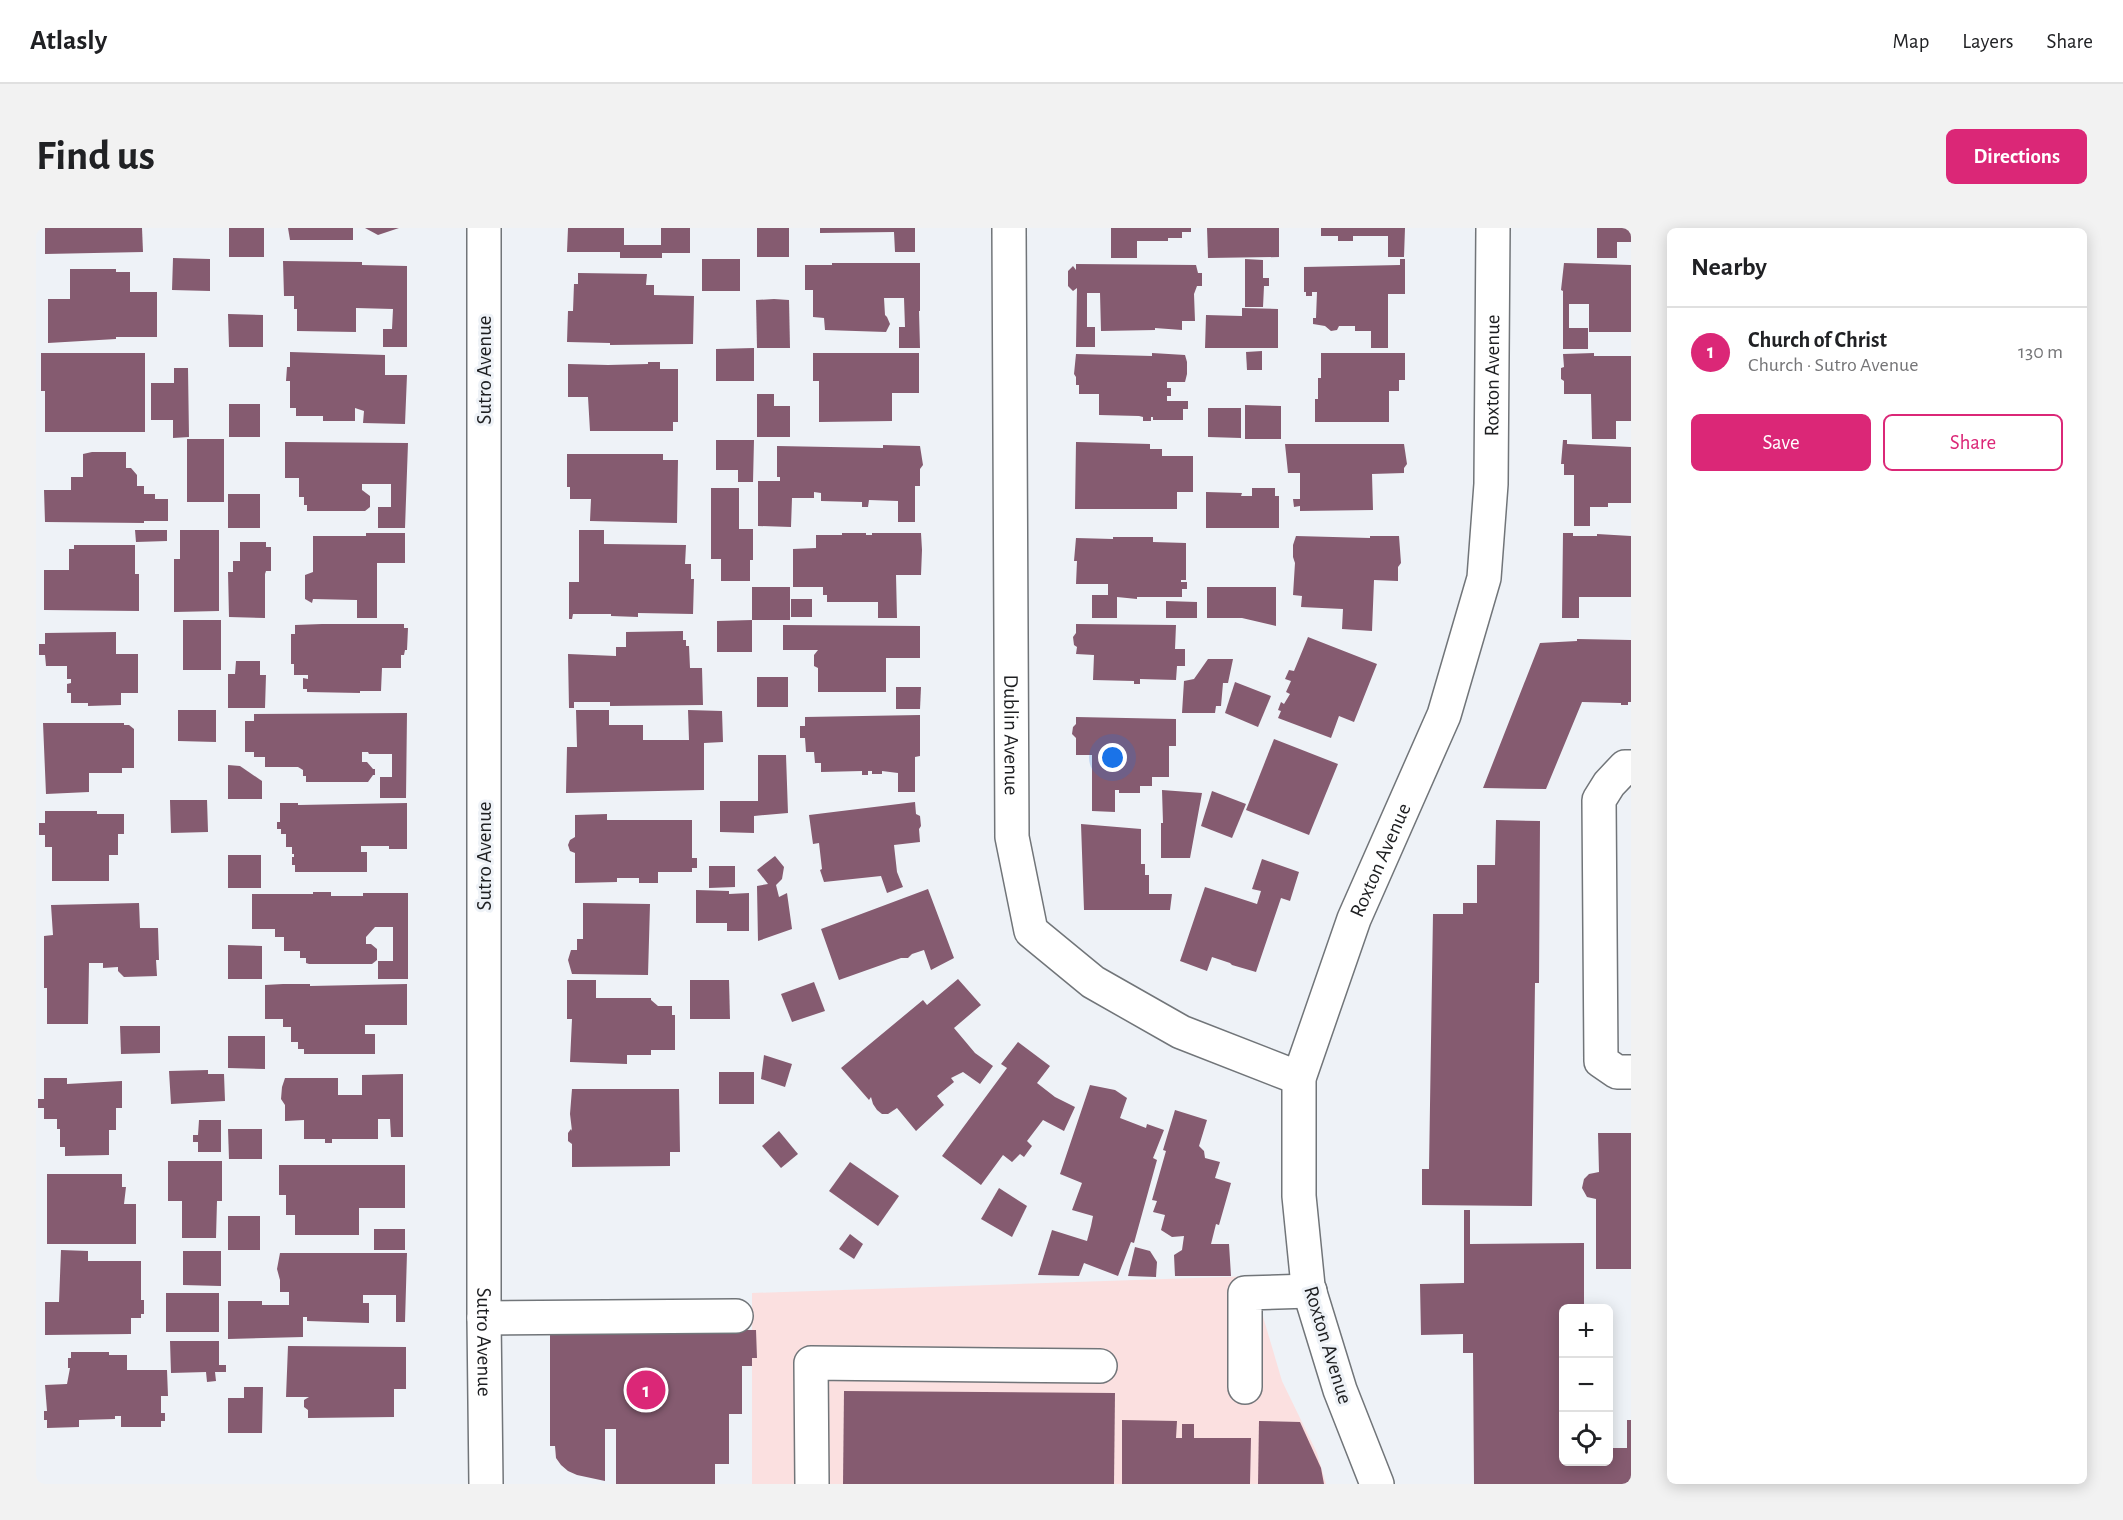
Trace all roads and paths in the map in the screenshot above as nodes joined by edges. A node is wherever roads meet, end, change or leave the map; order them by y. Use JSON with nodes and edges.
{"nodes":[{"id":1,"x":484,"y":228,"type":"edge"},
{"id":2,"x":1009,"y":228,"type":"edge"},
{"id":3,"x":1493,"y":228,"type":"edge"},
{"id":4,"x":1631,"y":767,"type":"edge"},
{"id":5,"x":1631,"y":1072,"type":"edge"},
{"id":6,"x":1299,"y":1078,"type":"junction"},
{"id":7,"x":1310,"y":1292,"type":"junction"},
{"id":8,"x":736,"y":1316,"type":"dead end"},
{"id":9,"x":484,"y":1318,"type":"junction"},
{"id":10,"x":1100,"y":1366,"type":"dead end"},
{"id":11,"x":1245,"y":1387,"type":"dead end"},
{"id":12,"x":486,"y":1484,"type":"edge"},
{"id":13,"x":812,"y":1484,"type":"edge"},
{"id":14,"x":1377,"y":1484,"type":"edge"}],
"edges":[{"from":1,"to":9,"type":"street","name":"Sutro Avenue"},
{"from":2,"to":6,"type":"street","name":"Dublin Avenue"},
{"from":3,"to":6,"type":"street","name":"Roxton Avenue"},
{"from":4,"to":5,"type":"street"},
{"from":6,"to":7,"type":"street","name":"Roxton Avenue"},
{"from":7,"to":11,"type":"street"},
{"from":7,"to":14,"type":"street","name":"Roxton Avenue"},
{"from":8,"to":9,"type":"street"},
{"from":9,"to":12,"type":"street","name":"Sutro Avenue"},
{"from":10,"to":13,"type":"street"}]}
